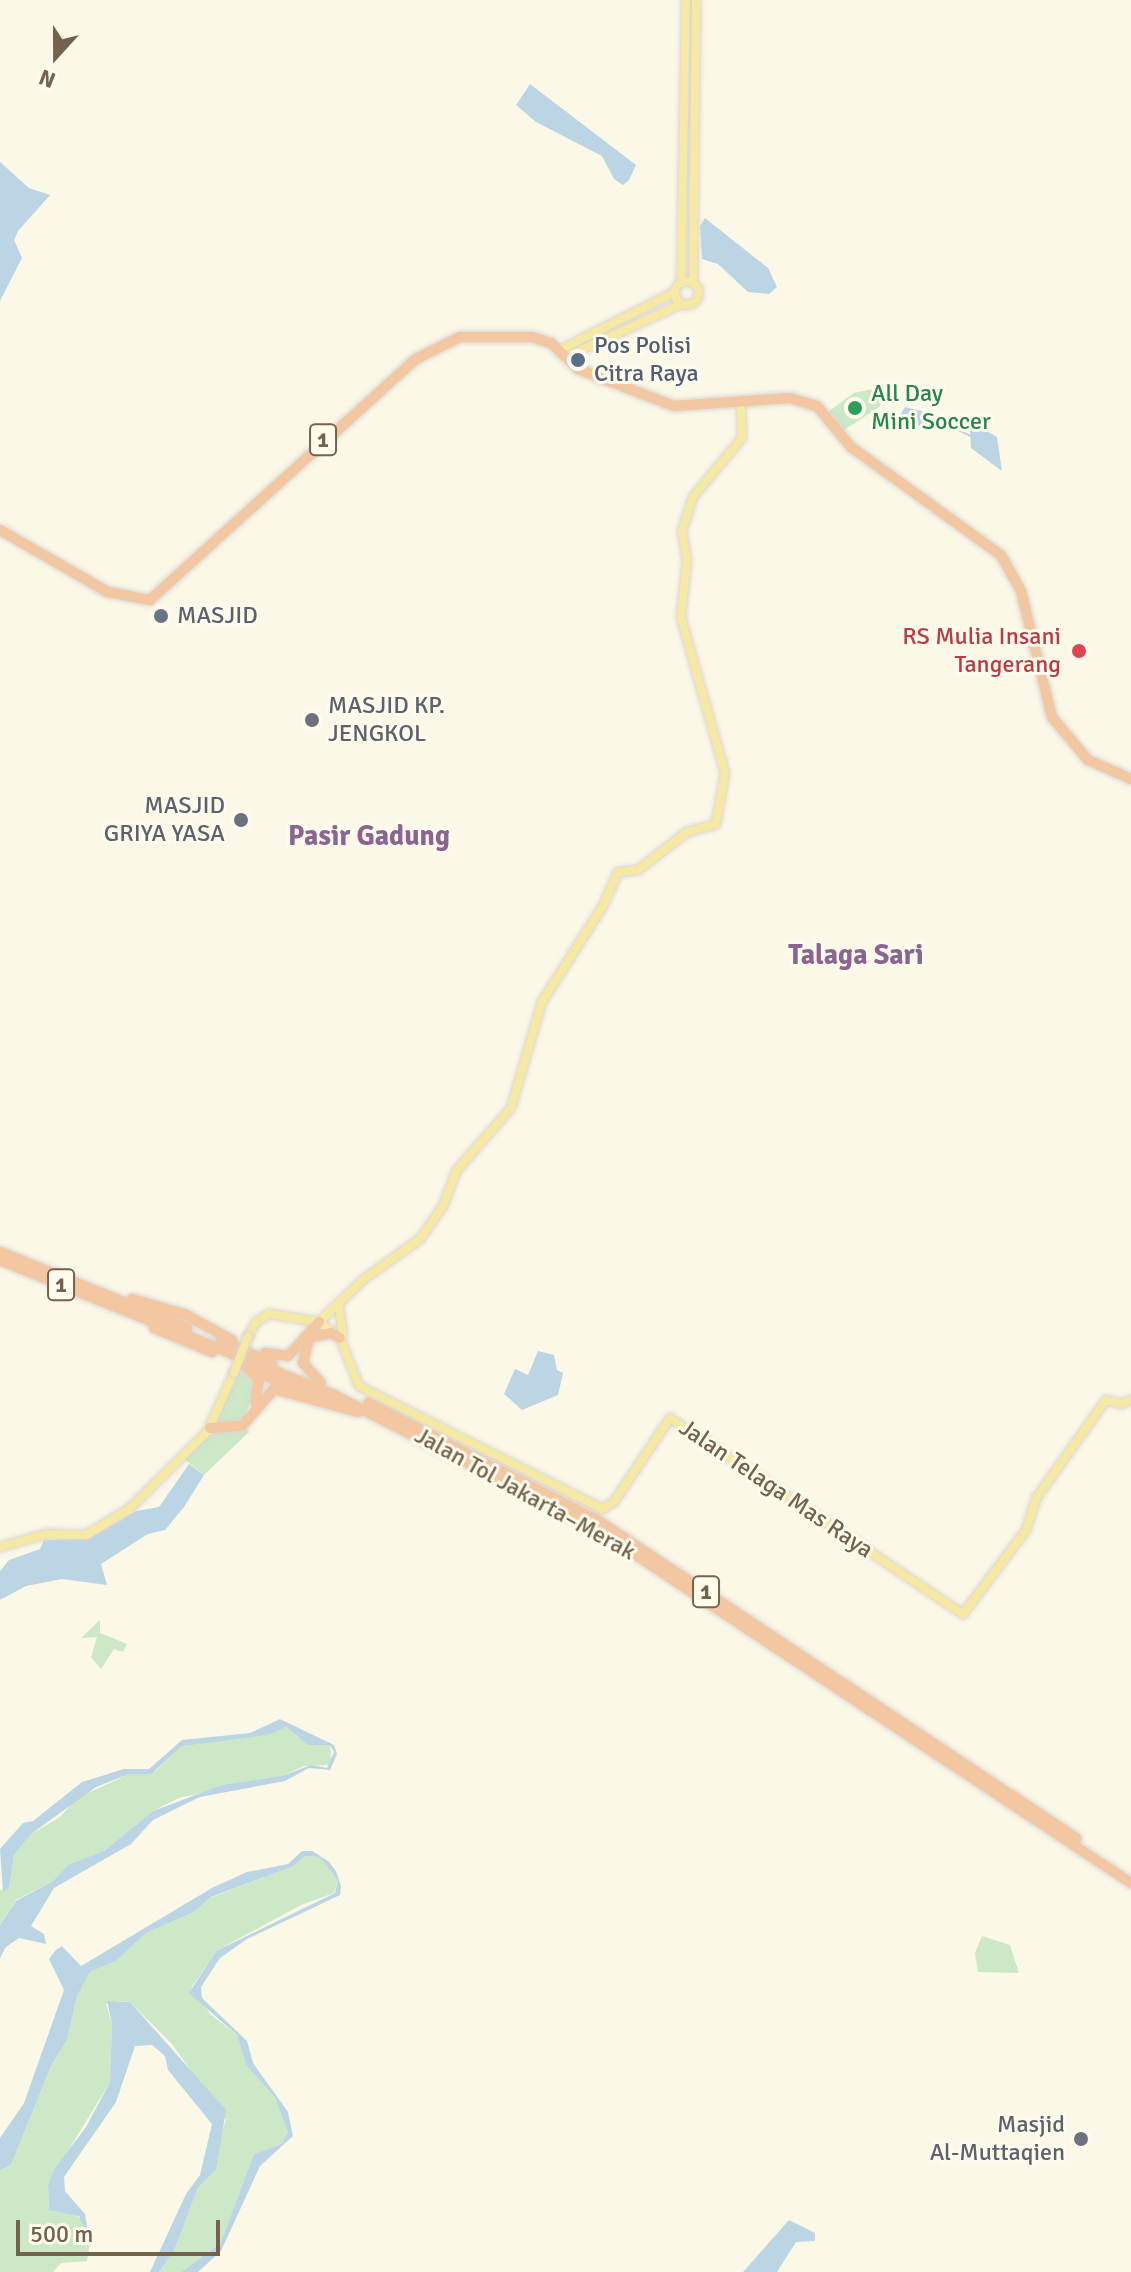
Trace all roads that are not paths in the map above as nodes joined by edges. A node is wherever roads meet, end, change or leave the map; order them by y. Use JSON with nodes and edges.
{"nodes":[{"id":1,"x":685,"y":2,"type":"edge"},
{"id":2,"x":696,"y":3,"type":"edge"},
{"id":3,"x":682,"y":156,"type":"junction"},
{"id":4,"x":692,"y":156,"type":"junction"},
{"id":5,"x":681,"y":283,"type":"junction"},
{"id":6,"x":693,"y":283,"type":"junction"},
{"id":7,"x":671,"y":294,"type":"junction"},
{"id":8,"x":677,"y":306,"type":"junction"},
{"id":9,"x":606,"y":325,"type":"junction"},
{"id":10,"x":611,"y":336,"type":"junction"},
{"id":11,"x":563,"y":353,"type":"junction"},
{"id":12,"x":574,"y":365,"type":"junction"},
{"id":13,"x":741,"y":403,"type":"junction"},
{"id":14,"x":903,"y":482,"type":"junction"},
{"id":15,"x":0,"y":529,"type":"edge"},
{"id":16,"x":1131,"y":779,"type":"edge"},
{"id":17,"x":0,"y":1252,"type":"edge"},
{"id":18,"x":0,"y":1260,"type":"edge"},
{"id":19,"x":99,"y":1292,"type":"junction"},
{"id":20,"x":123,"y":1310,"type":"junction"},
{"id":21,"x":335,"y":1310,"type":"junction"},
{"id":22,"x":319,"y":1322,"type":"junction"},
{"id":23,"x":342,"y":1337,"type":"junction"},
{"id":24,"x":308,"y":1339,"type":"junction"},
{"id":25,"x":251,"y":1368,"type":"junction"},
{"id":26,"x":321,"y":1383,"type":"junction"},
{"id":27,"x":1131,"y":1400,"type":"edge"},
{"id":28,"x":364,"y":1409,"type":"junction"},
{"id":29,"x":218,"y":1418,"type":"junction"},
{"id":30,"x":210,"y":1428,"type":"junction"},
{"id":31,"x":442,"y":1446,"type":"junction"},
{"id":32,"x":0,"y":1547,"type":"edge"},
{"id":33,"x":1131,"y":1875,"type":"edge"},
{"id":34,"x":1131,"y":1883,"type":"edge"}],
"edges":[{"from":1,"to":2,"type":"main road"},
{"from":1,"to":3,"type":"main road"},
{"from":2,"to":4,"type":"main road"},
{"from":3,"to":4,"type":"main road"},
{"from":3,"to":5,"type":"main road"},
{"from":4,"to":6,"type":"main road"},
{"from":5,"to":6,"type":"main road"},
{"from":5,"to":7,"type":"main road"},
{"from":6,"to":8,"type":"main road"},
{"from":7,"to":8,"type":"main road"},
{"from":7,"to":9,"type":"main road"},
{"from":8,"to":10,"type":"main road"},
{"from":9,"to":10,"type":"main road"},
{"from":9,"to":11,"type":"main road"},
{"from":10,"to":11,"type":"main road"},
{"from":11,"to":12,"type":"highway","number":"1"},
{"from":11,"to":15,"type":"highway","number":"1"},
{"from":12,"to":13,"type":"highway","number":"1"},
{"from":12,"to":14,"type":"highway","number":"1"},
{"from":13,"to":14,"type":"highway","number":"1"},
{"from":13,"to":21,"type":"main road"},
{"from":14,"to":16,"type":"highway","number":"1"},
{"from":17,"to":19,"type":"highway","name":"Jalan Tol Jakarta–Merak","number":"1"},
{"from":18,"to":20,"type":"highway","name":"Jalan Tol Jakarta–Merak","number":"1"},
{"from":19,"to":24,"type":"highway"},
{"from":19,"to":26,"type":"highway","name":"Jalan Tol Jakarta–Merak","number":"1"},
{"from":20,"to":25,"type":"highway"},
{"from":20,"to":28,"type":"highway","name":"Jalan Tol Jakarta–Merak","number":"1"},
{"from":21,"to":22,"type":"main road"},
{"from":21,"to":22,"type":"main road"},
{"from":21,"to":23,"type":"main road","name":"Jalan Telaga Mas Raya"},
{"from":22,"to":23,"type":"main road"},
{"from":22,"to":24,"type":"highway"},
{"from":22,"to":29,"type":"main road","bridge":true},
{"from":23,"to":24,"type":"highway"},
{"from":23,"to":27,"type":"main road","name":"Jalan Telaga Mas Raya"},
{"from":24,"to":26,"type":"highway"},
{"from":25,"to":28,"type":"highway"},
{"from":25,"to":29,"type":"highway"},
{"from":26,"to":33,"type":"highway","name":"Jalan Tol Jakarta–Merak","number":"1"},
{"from":28,"to":31,"type":"highway","name":"Jalan Tol Jakarta–Merak","number":"1"},
{"from":29,"to":30,"type":"main road"},
{"from":30,"to":31,"type":"highway"},
{"from":30,"to":32,"type":"main road"},
{"from":31,"to":34,"type":"highway","name":"Jalan Tol Jakarta–Merak","number":"1"}]}
